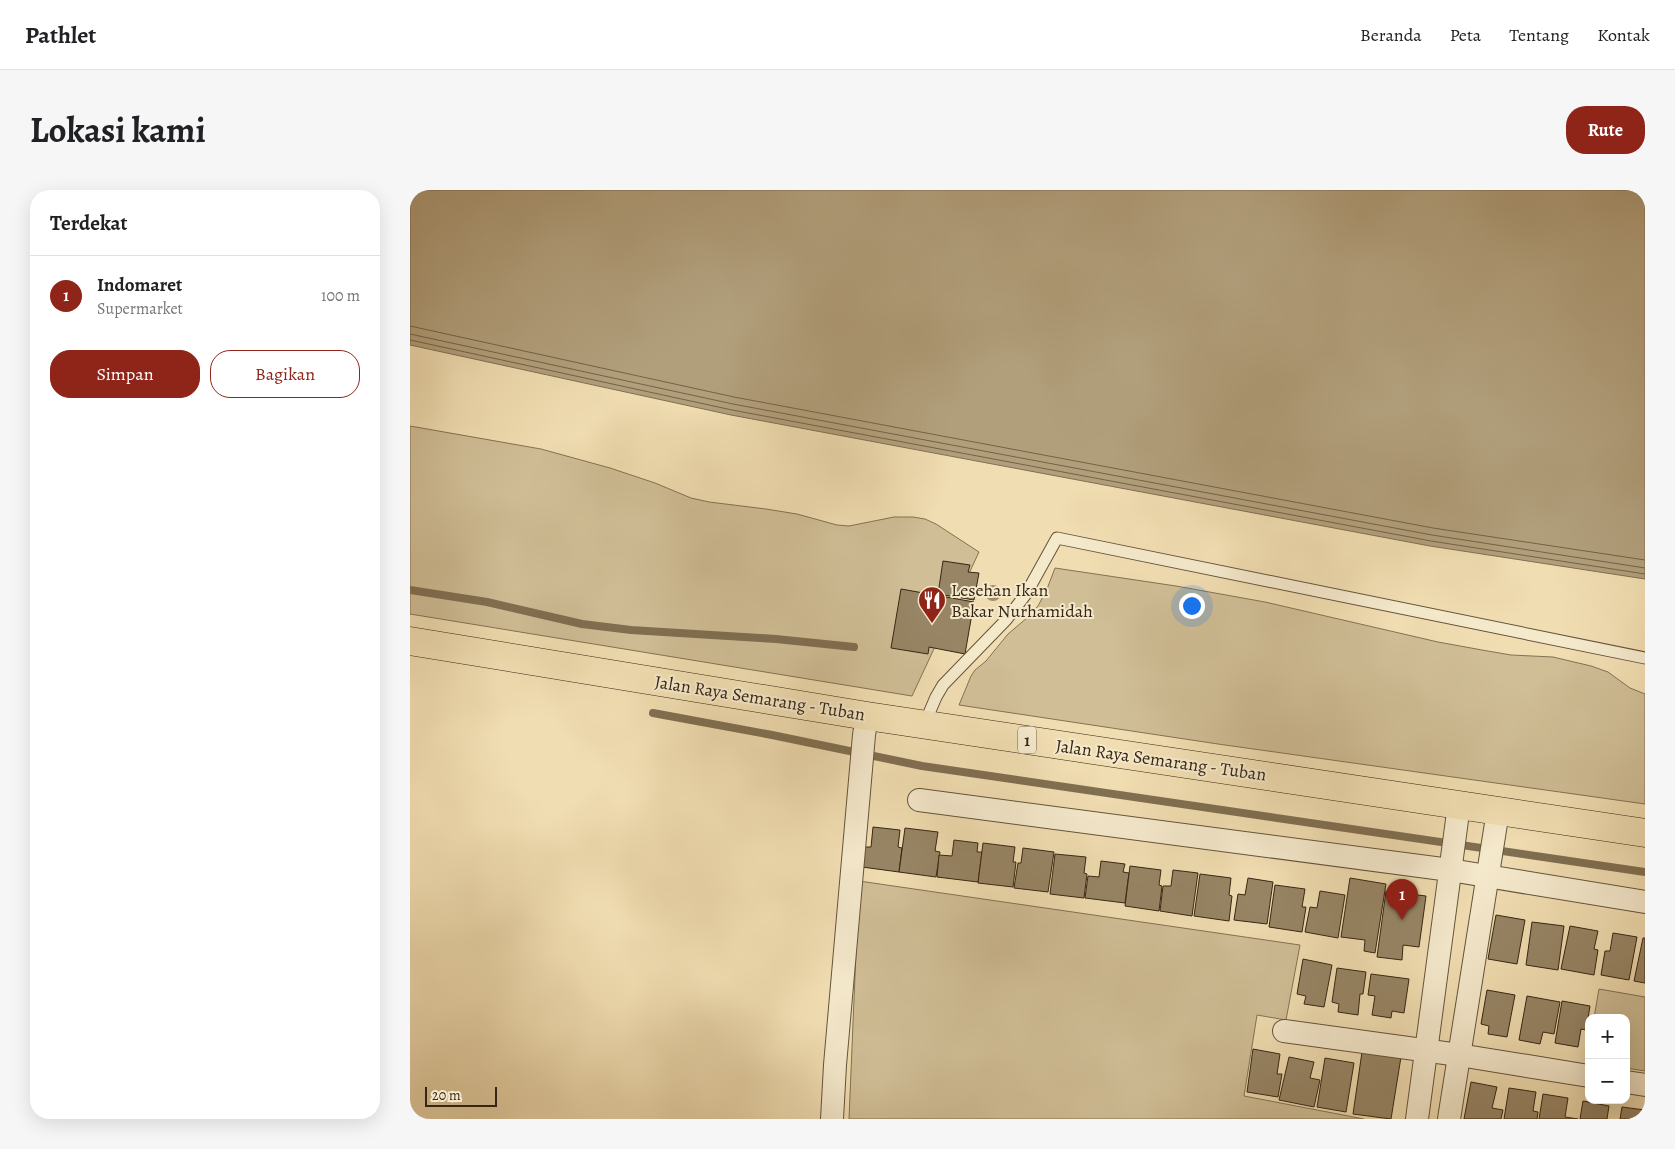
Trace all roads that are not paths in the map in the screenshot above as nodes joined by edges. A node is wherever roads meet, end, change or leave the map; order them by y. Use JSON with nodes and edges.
{"nodes":[{"id":1,"x":410,"y":641,"type":"edge"},
{"id":2,"x":1645,"y":658,"type":"edge"},
{"id":3,"x":865,"y":725,"type":"junction"},
{"id":4,"x":924,"y":725,"type":"junction"},
{"id":5,"x":919,"y":800,"type":"dead end"},
{"id":6,"x":1458,"y":813,"type":"junction"},
{"id":7,"x":1497,"y":821,"type":"junction"},
{"id":8,"x":1645,"y":833,"type":"edge"},
{"id":9,"x":1451,"y":863,"type":"junction"},
{"id":10,"x":1489,"y":869,"type":"junction"},
{"id":11,"x":1645,"y":902,"type":"edge"},
{"id":12,"x":1284,"y":1031,"type":"dead end"},
{"id":13,"x":1426,"y":1050,"type":"junction"},
{"id":14,"x":1459,"y":1055,"type":"junction"},
{"id":15,"x":1585,"y":1075,"type":"edge"},
{"id":16,"x":1630,"y":1083,"type":"edge"},
{"id":17,"x":1645,"y":1085,"type":"edge"},
{"id":18,"x":832,"y":1119,"type":"edge"},
{"id":19,"x":1416,"y":1119,"type":"edge"},
{"id":20,"x":1449,"y":1119,"type":"edge"}],
"edges":[{"from":1,"to":3,"type":"highway","name":"Jalan Raya Semarang - Tuban","number":"1"},
{"from":2,"to":4,"type":"lane"},
{"from":3,"to":4,"type":"highway","name":"Jalan Raya Semarang - Tuban","number":"1"},
{"from":3,"to":18,"type":"street"},
{"from":4,"to":6,"type":"highway","name":"Jalan Raya Semarang - Tuban","number":"1"},
{"from":5,"to":9,"type":"street"},
{"from":6,"to":7,"type":"highway","name":"Jalan Raya Semarang - Tuban","number":"1"},
{"from":6,"to":9,"type":"street"},
{"from":7,"to":8,"type":"highway","name":"Jalan Raya Semarang - Tuban","number":"1"},
{"from":7,"to":10,"type":"street"},
{"from":9,"to":10,"type":"street"},
{"from":9,"to":13,"type":"street"},
{"from":10,"to":11,"type":"street"},
{"from":10,"to":14,"type":"street"},
{"from":12,"to":13,"type":"street"},
{"from":13,"to":14,"type":"street"},
{"from":13,"to":19,"type":"street"},
{"from":14,"to":15,"type":"street"},
{"from":14,"to":20,"type":"street"},
{"from":16,"to":17,"type":"street"}]}
